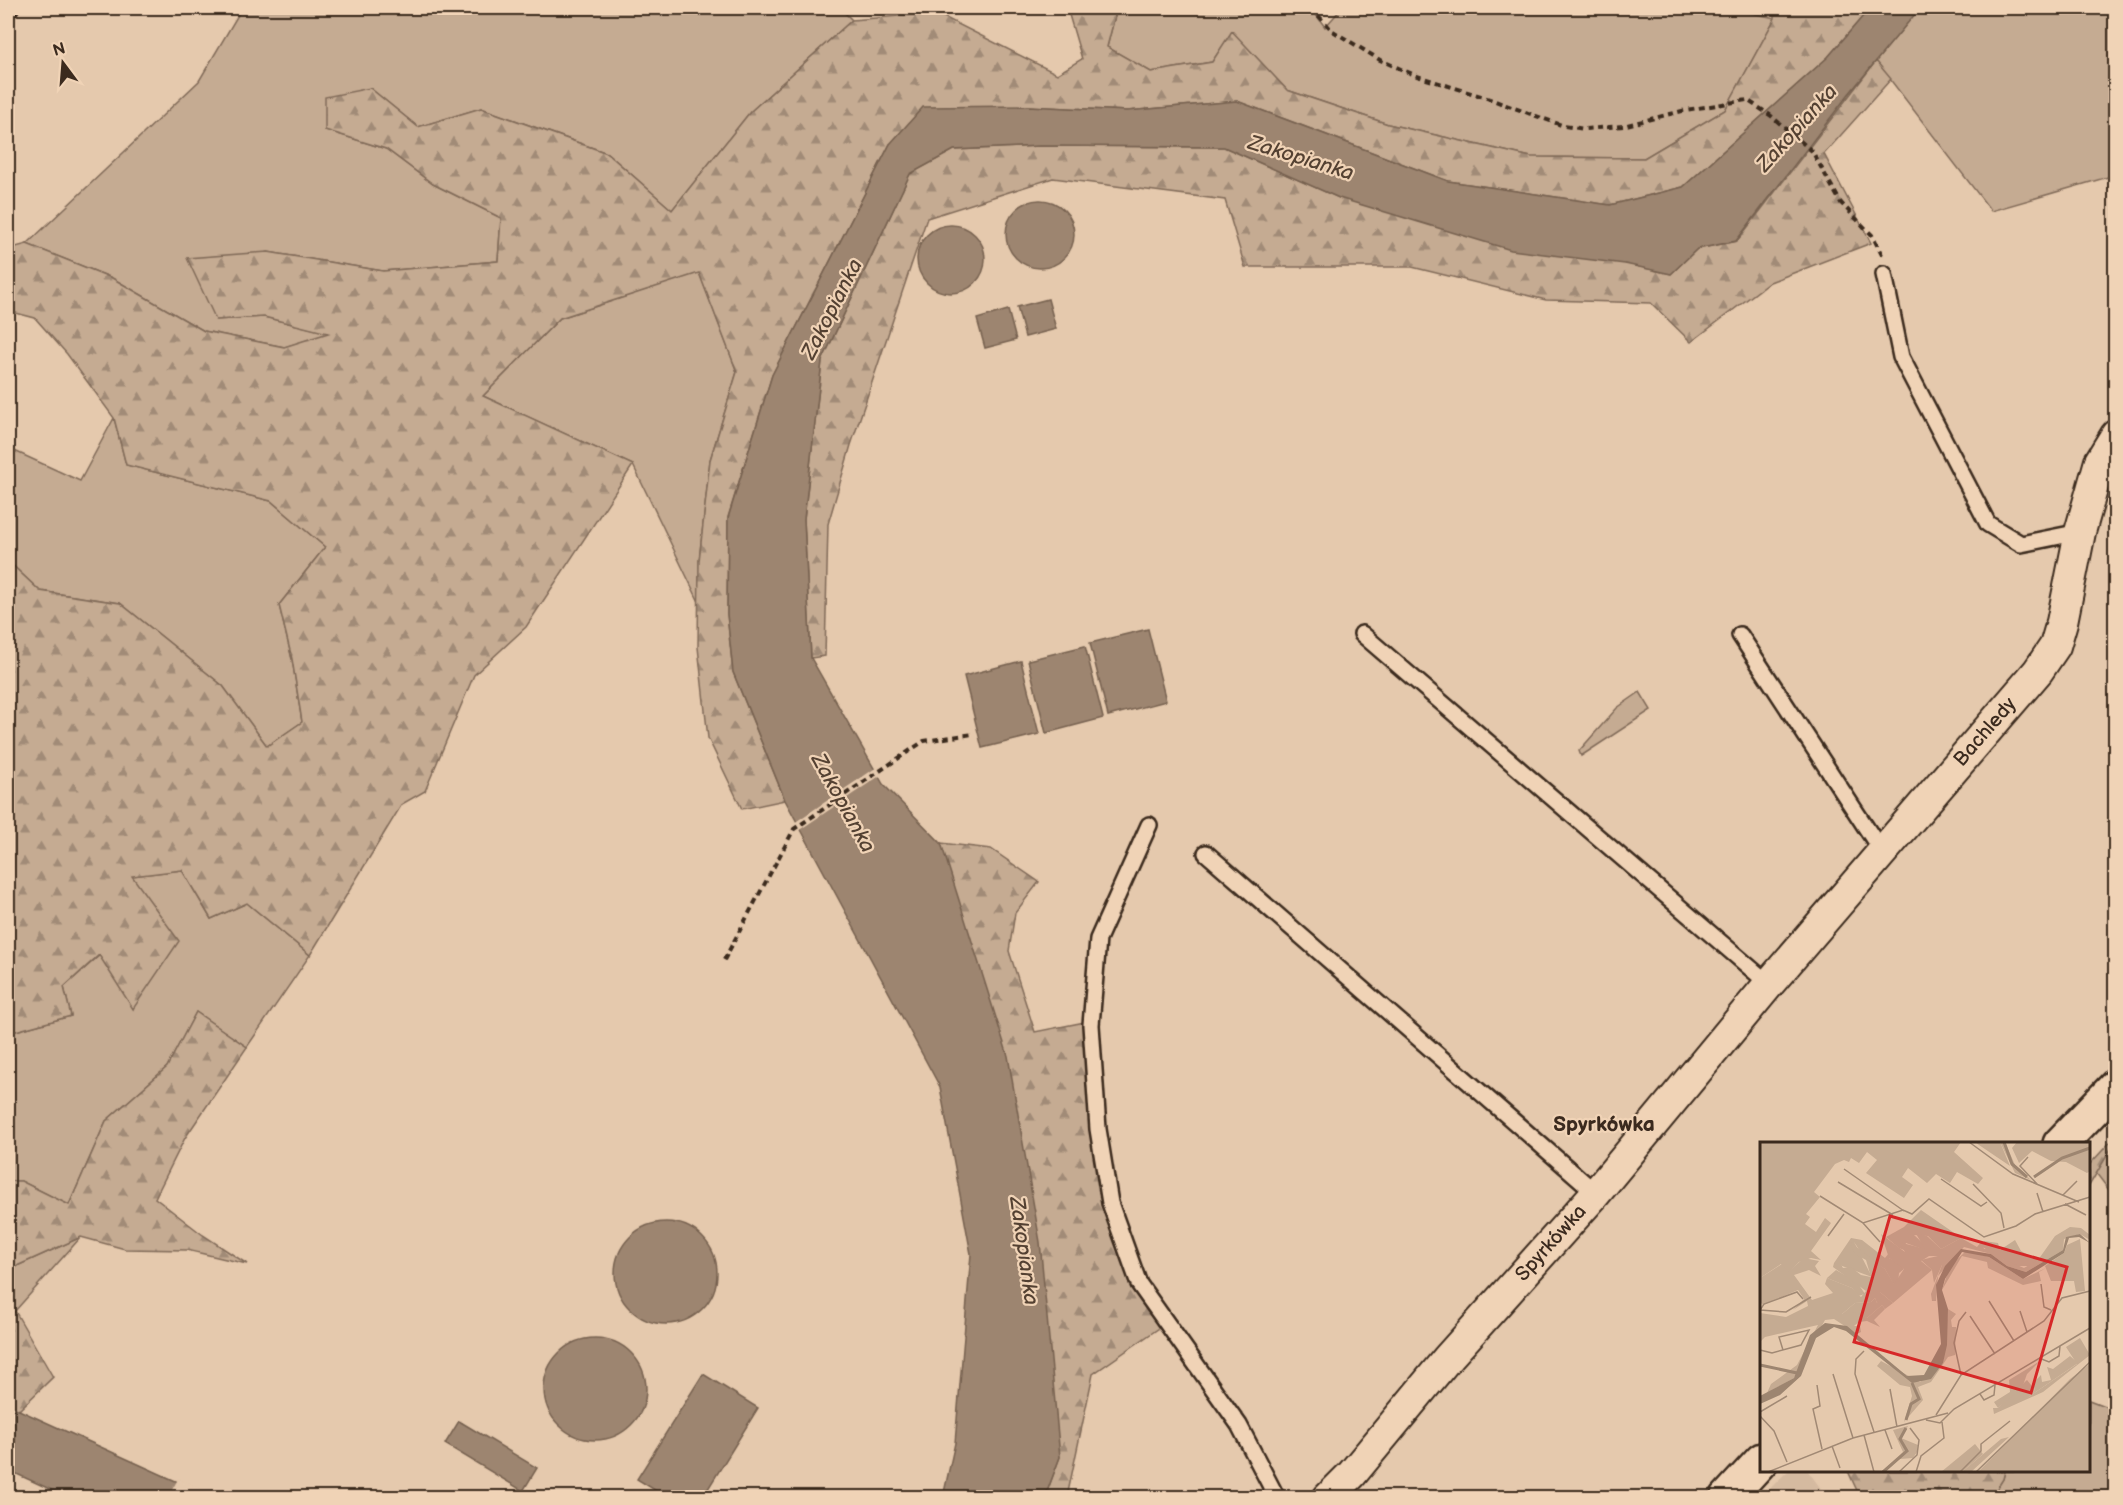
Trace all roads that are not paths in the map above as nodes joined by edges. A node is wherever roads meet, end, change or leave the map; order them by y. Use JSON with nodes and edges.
{"nodes":[{"id":1,"x":1884,"y":274,"type":"road end"},
{"id":2,"x":2115,"y":435,"type":"edge"},
{"id":3,"x":2080,"y":532,"type":"junction"},
{"id":4,"x":1362,"y":634,"type":"dead end"},
{"id":5,"x":1740,"y":635,"type":"dead end"},
{"id":6,"x":1149,"y":825,"type":"dead end"},
{"id":7,"x":1206,"y":852,"type":"dead end"},
{"id":8,"x":1882,"y":852,"type":"junction"},
{"id":9,"x":1770,"y":984,"type":"junction"},
{"id":10,"x":2111,"y":1096,"type":"edge"},
{"id":11,"x":2061,"y":1142,"type":"edge"},
{"id":12,"x":1596,"y":1193,"type":"junction"},
{"id":13,"x":1760,"y":1461,"type":"edge"},
{"id":14,"x":1277,"y":1497,"type":"edge"},
{"id":15,"x":1328,"y":1497,"type":"edge"},
{"id":16,"x":1726,"y":1497,"type":"edge"}],
"edges":[{"from":1,"to":3,"type":"lane"},
{"from":2,"to":3,"type":"street","name":"Bachledy"},
{"from":3,"to":8,"type":"street","name":"Bachledy"},
{"from":4,"to":9,"type":"lane"},
{"from":5,"to":8,"type":"lane"},
{"from":6,"to":14,"type":"lane"},
{"from":7,"to":12,"type":"lane"},
{"from":8,"to":9,"type":"street","name":"Bachledy"},
{"from":9,"to":12,"type":"street","name":"Spyrkówka"},
{"from":10,"to":11,"type":"main road"},
{"from":12,"to":15,"type":"street","name":"Spyrkówka"},
{"from":13,"to":16,"type":"main road"}]}
